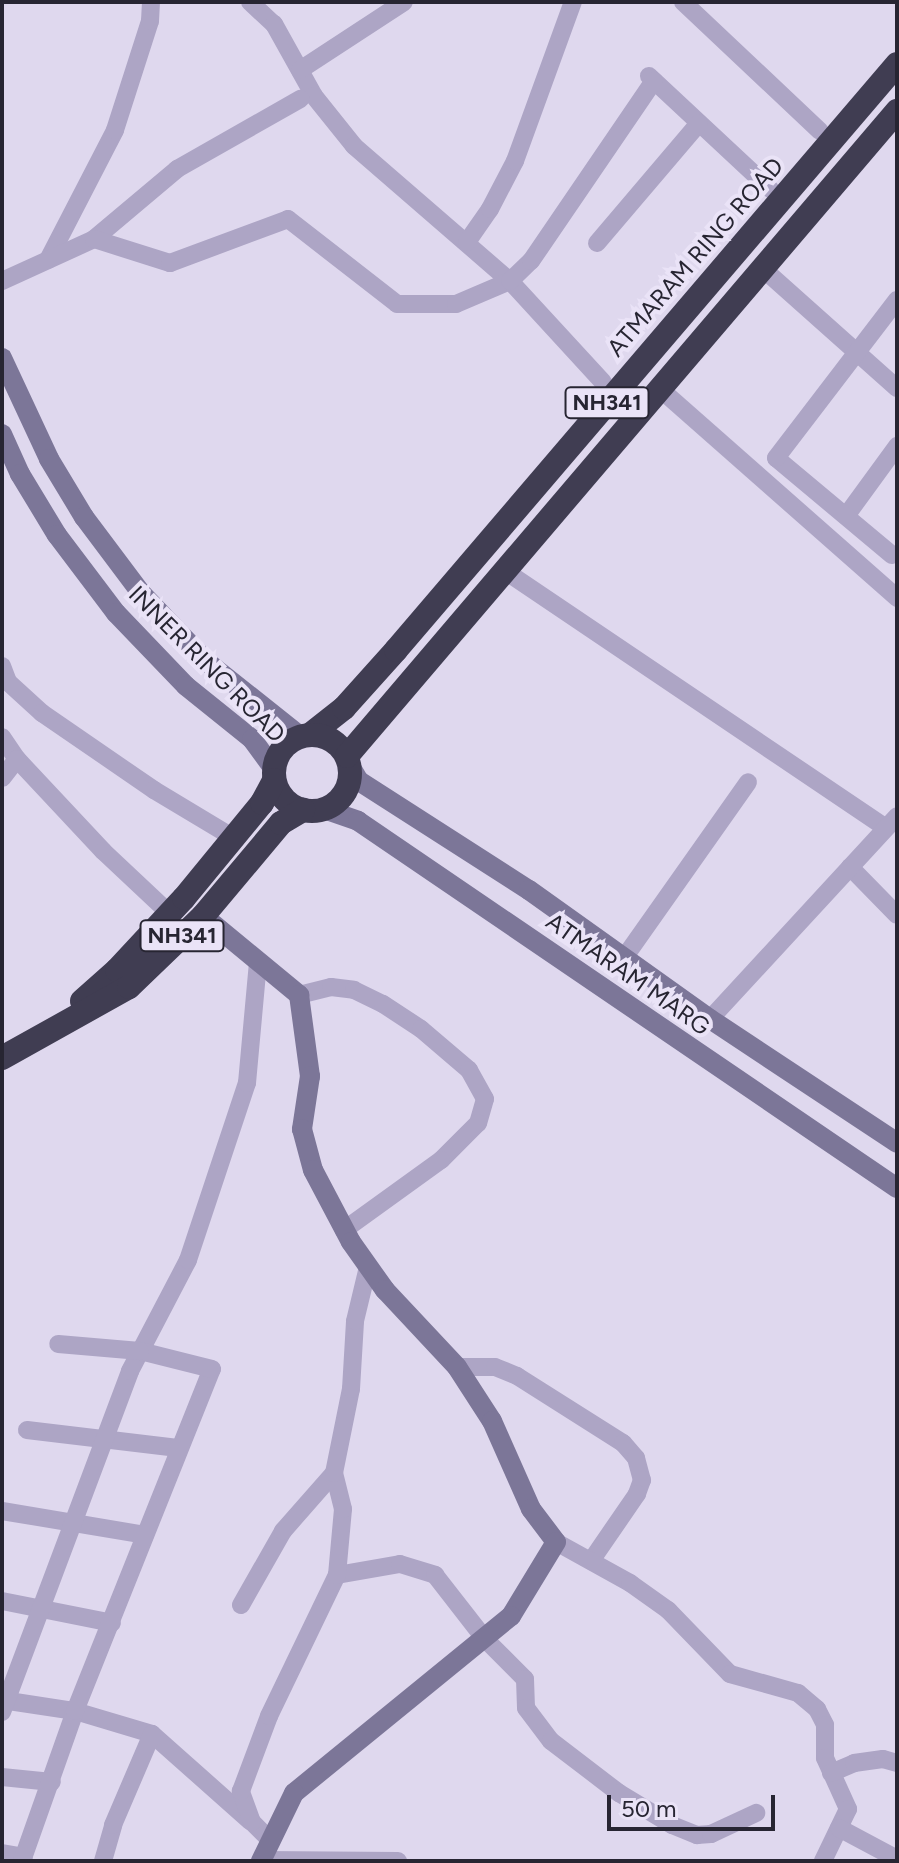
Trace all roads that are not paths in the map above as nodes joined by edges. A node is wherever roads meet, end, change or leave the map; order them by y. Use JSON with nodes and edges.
{"nodes":[{"id":1,"x":151,"y":2,"type":"edge"},
{"id":2,"x":250,"y":2,"type":"edge"},
{"id":3,"x":404,"y":2,"type":"edge"},
{"id":4,"x":573,"y":2,"type":"edge"},
{"id":5,"x":683,"y":2,"type":"edge"},
{"id":6,"x":897,"y":64,"type":"edge"},
{"id":7,"x":300,"y":70,"type":"junction"},
{"id":8,"x":300,"y":99,"type":"dead end"},
{"id":9,"x":897,"y":111,"type":"edge"},
{"id":10,"x":699,"y":123,"type":"junction"},
{"id":11,"x":820,"y":131,"type":"dead end"},
{"id":12,"x":770,"y":189,"type":"dead end"},
{"id":13,"x":94,"y":239,"type":"junction"},
{"id":14,"x":467,"y":242,"type":"junction"},
{"id":15,"x":597,"y":243,"type":"dead end"},
{"id":16,"x":48,"y":260,"type":"junction"},
{"id":17,"x":770,"y":275,"type":"dead end"},
{"id":18,"x":2,"y":281,"type":"edge"},
{"id":19,"x":510,"y":281,"type":"junction"},
{"id":20,"x":897,"y":300,"type":"edge"},
{"id":21,"x":856,"y":352,"type":"junction"},
{"id":22,"x":2,"y":358,"type":"edge"},
{"id":23,"x":603,"y":382,"type":"dead end"},
{"id":24,"x":897,"y":388,"type":"edge"},
{"id":25,"x":667,"y":395,"type":"dead end"},
{"id":26,"x":2,"y":434,"type":"edge"},
{"id":27,"x":897,"y":446,"type":"edge"},
{"id":28,"x":846,"y":516,"type":"junction"},
{"id":29,"x":892,"y":555,"type":"dead end"},
{"id":30,"x":511,"y":575,"type":"dead end"},
{"id":31,"x":897,"y":598,"type":"edge"},
{"id":32,"x":4,"y":679,"type":"edge"},
{"id":33,"x":306,"y":735,"type":"junction"},
{"id":34,"x":2,"y":737,"type":"edge"},
{"id":35,"x":17,"y":759,"type":"junction"},
{"id":36,"x":348,"y":761,"type":"junction"},
{"id":37,"x":274,"y":775,"type":"junction"},
{"id":38,"x":2,"y":778,"type":"edge"},
{"id":39,"x":748,"y":782,"type":"dead end"},
{"id":40,"x":314,"y":810,"type":"junction"},
{"id":41,"x":892,"y":822,"type":"edge"},
{"id":42,"x":234,"y":838,"type":"junction"},
{"id":43,"x":850,"y":867,"type":"junction"},
{"id":44,"x":170,"y":914,"type":"junction"},
{"id":45,"x":897,"y":915,"type":"edge"},
{"id":46,"x":213,"y":924,"type":"dead end"},
{"id":47,"x":624,"y":958,"type":"junction"},
{"id":48,"x":258,"y":961,"type":"junction"},
{"id":49,"x":299,"y":995,"type":"junction"},
{"id":50,"x":710,"y":1019,"type":"junction"},
{"id":51,"x":41,"y":1037,"type":"junction"},
{"id":52,"x":2,"y":1058,"type":"edge"},
{"id":53,"x":897,"y":1143,"type":"edge"},
{"id":54,"x":897,"y":1188,"type":"edge"},
{"id":55,"x":344,"y":1230,"type":"junction"},
{"id":56,"x":368,"y":1267,"type":"junction"},
{"id":57,"x":58,"y":1344,"type":"dead end"},
{"id":58,"x":140,"y":1351,"type":"junction"},
{"id":59,"x":457,"y":1367,"type":"junction"},
{"id":60,"x":27,"y":1430,"type":"dead end"},
{"id":61,"x":104,"y":1440,"type":"junction"},
{"id":62,"x":178,"y":1448,"type":"junction"},
{"id":63,"x":334,"y":1473,"type":"junction"},
{"id":64,"x":2,"y":1511,"type":"edge"},
{"id":65,"x":73,"y":1524,"type":"junction"},
{"id":66,"x":145,"y":1535,"type":"junction"},
{"id":67,"x":556,"y":1542,"type":"junction"},
{"id":68,"x":591,"y":1561,"type":"junction"},
{"id":69,"x":337,"y":1575,"type":"junction"},
{"id":70,"x":2,"y":1601,"type":"edge"},
{"id":71,"x":241,"y":1605,"type":"dead end"},
{"id":72,"x":41,"y":1608,"type":"junction"},
{"id":73,"x":112,"y":1623,"type":"junction"},
{"id":74,"x":484,"y":1638,"type":"junction"},
{"id":75,"x":3,"y":1704,"type":"edge"},
{"id":76,"x":75,"y":1711,"type":"junction"},
{"id":77,"x":152,"y":1734,"type":"junction"},
{"id":78,"x":897,"y":1763,"type":"edge"},
{"id":79,"x":831,"y":1773,"type":"junction"},
{"id":80,"x":2,"y":1777,"type":"edge"},
{"id":81,"x":52,"y":1782,"type":"junction"},
{"id":82,"x":756,"y":1813,"type":"dead end"},
{"id":83,"x":252,"y":1822,"type":"junction"},
{"id":84,"x":839,"y":1828,"type":"junction"},
{"id":85,"x":2,"y":1853,"type":"edge"},
{"id":86,"x":265,"y":1854,"type":"edge"},
{"id":87,"x":23,"y":1859,"type":"edge"},
{"id":88,"x":897,"y":1859,"type":"edge"},
{"id":89,"x":103,"y":1861,"type":"edge"},
{"id":90,"x":398,"y":1861,"type":"edge"},
{"id":91,"x":823,"y":1861,"type":"edge"}],
"edges":[{"from":1,"to":16,"type":"street"},
{"from":2,"to":7,"type":"street"},
{"from":3,"to":7,"type":"street"},
{"from":4,"to":14,"type":"street"},
{"from":5,"to":11,"type":"street"},
{"from":6,"to":33,"type":"highway","name":"ATMARAM RING ROAD","number":"NH341"},
{"from":7,"to":14,"type":"street"},
{"from":8,"to":13,"type":"street"},
{"from":9,"to":36,"type":"highway","number":"NH341"},
{"from":10,"to":12,"type":"street"},
{"from":10,"to":15,"type":"street"},
{"from":10,"to":19,"type":"street"},
{"from":13,"to":16,"type":"street"},
{"from":13,"to":19,"type":"street"},
{"from":14,"to":19,"type":"street"},
{"from":16,"to":18,"type":"street"},
{"from":17,"to":21,"type":"street"},
{"from":19,"to":23,"type":"street"},
{"from":20,"to":21,"type":"street"},
{"from":21,"to":24,"type":"street"},
{"from":21,"to":28,"type":"street"},
{"from":22,"to":33,"type":"main road","name":"INNER RING ROAD"},
{"from":25,"to":31,"type":"street"},
{"from":26,"to":37,"type":"main road","name":"INNER RING ROAD"},
{"from":27,"to":28,"type":"street"},
{"from":28,"to":29,"type":"street"},
{"from":30,"to":41,"type":"street"},
{"from":32,"to":42,"type":"street"},
{"from":33,"to":36,"type":"highway"},
{"from":33,"to":37,"type":"highway","number":"NH341"},
{"from":34,"to":35,"type":"street"},
{"from":35,"to":38,"type":"street"},
{"from":35,"to":44,"type":"street"},
{"from":36,"to":40,"type":"highway","number":"NH341"},
{"from":36,"to":47,"type":"main road","name":"ATMARAM MARG"},
{"from":37,"to":40,"type":"highway"},
{"from":37,"to":42,"type":"highway","number":"NH341"},
{"from":39,"to":47,"type":"street"},
{"from":40,"to":51,"type":"highway","number":"NH341"},
{"from":40,"to":54,"type":"main road","name":"ATMARAM MARG"},
{"from":41,"to":43,"type":"street"},
{"from":42,"to":44,"type":"highway","number":"NH341"},
{"from":43,"to":45,"type":"street"},
{"from":43,"to":50,"type":"street"},
{"from":44,"to":51,"type":"highway","number":"NH341"},
{"from":46,"to":48,"type":"main road"},
{"from":47,"to":50,"type":"main road","name":"ATMARAM MARG"},
{"from":48,"to":49,"type":"main road"},
{"from":48,"to":58,"type":"street"},
{"from":49,"to":55,"type":"main road"},
{"from":49,"to":55,"type":"street"},
{"from":50,"to":53,"type":"main road","name":"ATMARAM MARG"},
{"from":51,"to":52,"type":"highway","number":"NH341"},
{"from":55,"to":56,"type":"main road"},
{"from":56,"to":59,"type":"main road"},
{"from":56,"to":63,"type":"street"},
{"from":57,"to":58,"type":"street"},
{"from":58,"to":61,"type":"street"},
{"from":58,"to":62,"type":"street"},
{"from":59,"to":67,"type":"main road"},
{"from":59,"to":68,"type":"street"},
{"from":60,"to":61,"type":"street"},
{"from":61,"to":62,"type":"street"},
{"from":61,"to":65,"type":"street"},
{"from":62,"to":66,"type":"street"},
{"from":63,"to":69,"type":"street"},
{"from":63,"to":71,"type":"street"},
{"from":64,"to":65,"type":"street"},
{"from":65,"to":66,"type":"street"},
{"from":65,"to":72,"type":"street"},
{"from":66,"to":73,"type":"street"},
{"from":67,"to":68,"type":"street"},
{"from":67,"to":74,"type":"main road"},
{"from":68,"to":79,"type":"street"},
{"from":69,"to":74,"type":"street"},
{"from":69,"to":83,"type":"street"},
{"from":70,"to":72,"type":"street"},
{"from":72,"to":73,"type":"street"},
{"from":72,"to":75,"type":"street"},
{"from":73,"to":76,"type":"street"},
{"from":74,"to":82,"type":"street"},
{"from":74,"to":86,"type":"main road"},
{"from":75,"to":76,"type":"street"},
{"from":76,"to":77,"type":"street"},
{"from":76,"to":81,"type":"street"},
{"from":77,"to":83,"type":"street"},
{"from":77,"to":89,"type":"street"},
{"from":78,"to":79,"type":"street"},
{"from":79,"to":84,"type":"street"},
{"from":80,"to":81,"type":"street"},
{"from":81,"to":87,"type":"street"},
{"from":83,"to":86,"type":"street"},
{"from":84,"to":88,"type":"street"},
{"from":84,"to":91,"type":"street"},
{"from":85,"to":87,"type":"street"},
{"from":86,"to":90,"type":"street"}]}
